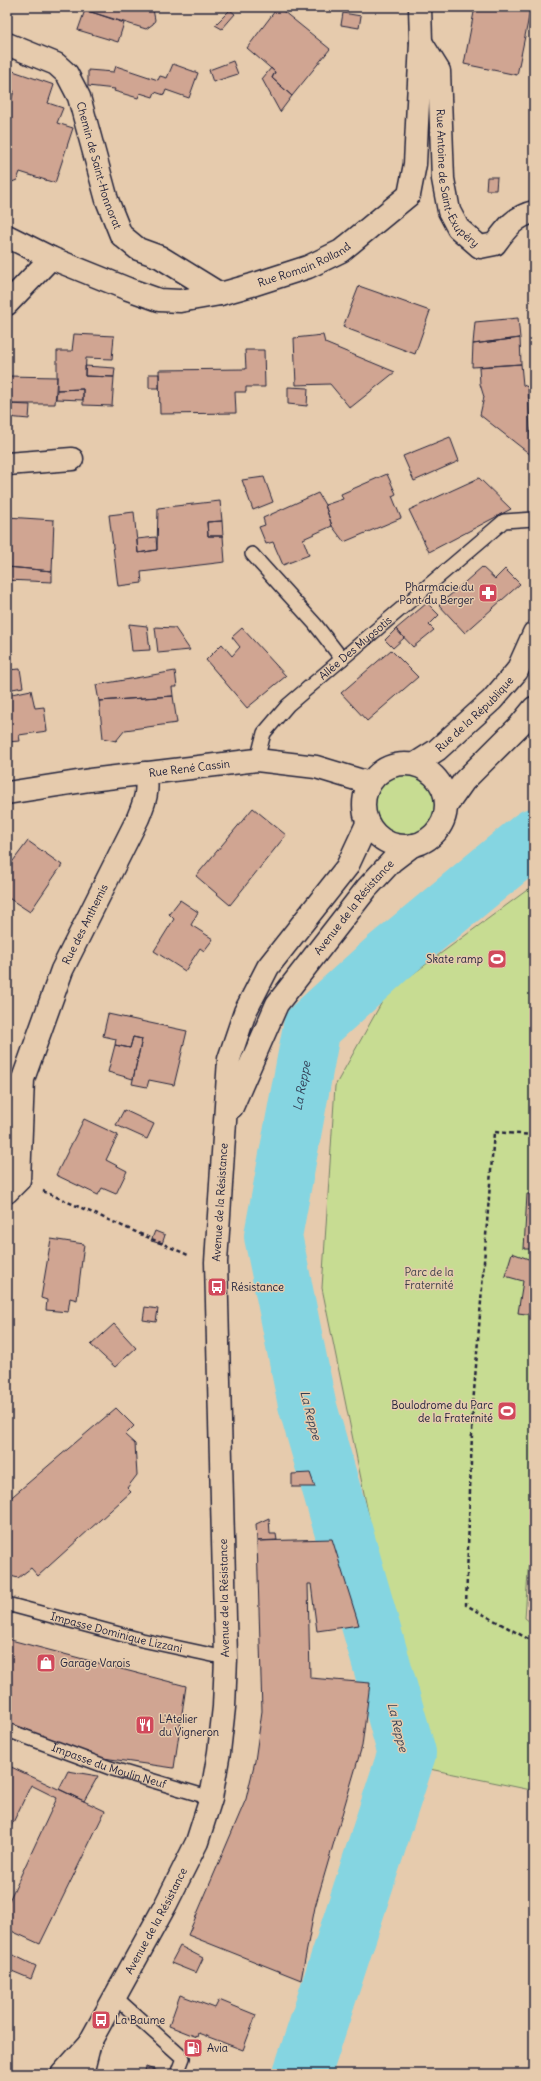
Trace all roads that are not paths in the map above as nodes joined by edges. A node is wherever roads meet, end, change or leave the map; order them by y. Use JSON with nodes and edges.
{"nodes":[{"id":1,"x":420,"y":7,"type":"edge"},
{"id":2,"x":421,"y":42,"type":"junction"},
{"id":3,"x":7,"y":44,"type":"edge"},
{"id":4,"x":534,"y":212,"type":"edge"},
{"id":5,"x":7,"y":236,"type":"edge"},
{"id":6,"x":51,"y":258,"type":"junction"},
{"id":7,"x":220,"y":294,"type":"junction"},
{"id":8,"x":7,"y":304,"type":"edge"},
{"id":9,"x":72,"y":460,"type":"dead end"},
{"id":10,"x":7,"y":464,"type":"edge"},
{"id":11,"x":534,"y":519,"type":"edge"},
{"id":12,"x":252,"y":554,"type":"dead end"},
{"id":13,"x":534,"y":633,"type":"edge"},
{"id":14,"x":342,"y":659,"type":"junction"},
{"id":15,"x":534,"y":708,"type":"edge"},
{"id":16,"x":257,"y":760,"type":"junction"},
{"id":17,"x":415,"y":764,"type":"junction"},
{"id":18,"x":146,"y":773,"type":"junction"},
{"id":19,"x":369,"y":783,"type":"junction"},
{"id":20,"x":7,"y":793,"type":"edge"},
{"id":21,"x":447,"y":806,"type":"junction"},
{"id":22,"x":367,"y":824,"type":"junction"},
{"id":23,"x":413,"y":845,"type":"junction"},
{"id":24,"x":15,"y":1080,"type":"edge"},
{"id":25,"x":226,"y":1124,"type":"junction"},
{"id":26,"x":13,"y":1186,"type":"edge"},
{"id":27,"x":7,"y":1604,"type":"edge"},
{"id":28,"x":226,"y":1658,"type":"junction"},
{"id":29,"x":7,"y":1730,"type":"edge"},
{"id":30,"x":211,"y":1798,"type":"junction"},
{"id":31,"x":114,"y":1996,"type":"junction"},
{"id":32,"x":90,"y":2042,"type":"junction"},
{"id":33,"x":62,"y":2074,"type":"edge"},
{"id":34,"x":82,"y":2074,"type":"edge"},
{"id":35,"x":177,"y":2074,"type":"edge"}],
"edges":[{"from":1,"to":2,"type":"main road","name":"Rue Romain Rolland"},
{"from":2,"to":4,"type":"main road","name":"Rue Antoine de Saint-Exupéry"},
{"from":2,"to":7,"type":"main road","name":"Rue Romain Rolland"},
{"from":3,"to":7,"type":"main road","name":"Chemin de Saint-Honnorat"},
{"from":5,"to":6,"type":"main road","name":"Rue Romain Rolland"},
{"from":6,"to":7,"type":"main road","name":"Rue Romain Rolland"},
{"from":6,"to":8,"type":"main road"},
{"from":9,"to":10,"type":"main road"},
{"from":11,"to":14,"type":"lane","name":"Allée Des Myosotis"},
{"from":12,"to":14,"type":"lane"},
{"from":13,"to":17,"type":"main road","name":"Rue de la République"},
{"from":14,"to":16,"type":"lane","name":"Allée Des Myosotis"},
{"from":15,"to":21,"type":"main road"},
{"from":16,"to":18,"type":"main road","name":"Rue René Cassin"},
{"from":16,"to":19,"type":"main road","name":"Rue René Cassin"},
{"from":17,"to":19,"type":"main road"},
{"from":17,"to":21,"type":"main road"},
{"from":18,"to":20,"type":"main road","name":"Rue René Cassin"},
{"from":18,"to":24,"type":"main road","name":"Rue des Anthemis"},
{"from":19,"to":22,"type":"main road"},
{"from":21,"to":23,"type":"main road"},
{"from":22,"to":23,"type":"main road"},
{"from":22,"to":25,"type":"main road","name":"Avenue de la Résistance"},
{"from":23,"to":25,"type":"main road","name":"Avenue de la Résistance"},
{"from":24,"to":26,"type":"main road","name":"Rue des Anthemis"},
{"from":25,"to":28,"type":"main road","name":"Avenue de la Résistance"},
{"from":27,"to":28,"type":"lane","name":"Impasse Dominique Lizzani"},
{"from":28,"to":30,"type":"main road","name":"Avenue de la Résistance"},
{"from":29,"to":30,"type":"lane","name":"Impasse du Moulin Neuf"},
{"from":30,"to":31,"type":"main road","name":"Avenue de la Résistance"},
{"from":31,"to":32,"type":"main road","name":"Avenue de la Résistance"},
{"from":31,"to":35,"type":"lane"},
{"from":32,"to":33,"type":"main road","name":"Avenue de la Résistance"},
{"from":32,"to":34,"type":"main road","name":"Avenue de la Résistance"}]}
